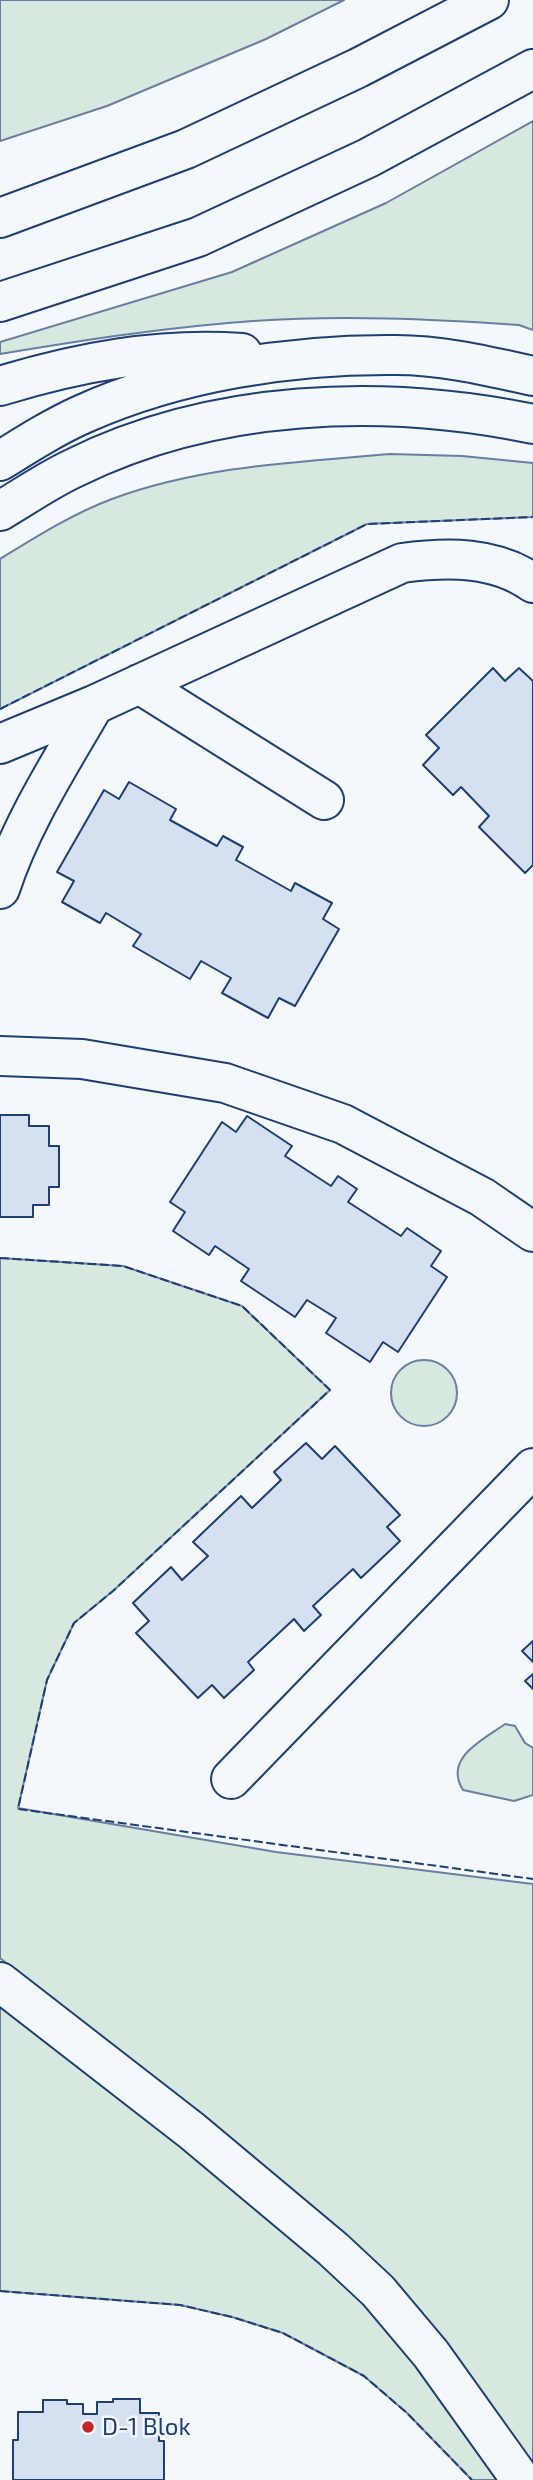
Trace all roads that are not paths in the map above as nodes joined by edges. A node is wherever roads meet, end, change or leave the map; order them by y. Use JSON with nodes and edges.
{"nodes":[{"id":1,"x":489,"y":0,"type":"edge"},
{"id":2,"x":533,"y":69,"type":"edge"},
{"id":3,"x":0,"y":218,"type":"edge"},
{"id":4,"x":0,"y":302,"type":"edge"},
{"id":5,"x":318,"y":359,"type":"junction"},
{"id":6,"x":533,"y":376,"type":"edge"},
{"id":7,"x":0,"y":386,"type":"edge"},
{"id":8,"x":533,"y":424,"type":"edge"},
{"id":9,"x":0,"y":461,"type":"edge"},
{"id":10,"x":11,"y":505,"type":"edge"},
{"id":11,"x":533,"y":583,"type":"edge"},
{"id":12,"x":139,"y":684,"type":"junction"},
{"id":13,"x":93,"y":705,"type":"junction"},
{"id":14,"x":0,"y":744,"type":"edge"},
{"id":15,"x":324,"y":800,"type":"dead end"},
{"id":16,"x":0,"y":889,"type":"edge"},
{"id":17,"x":0,"y":1056,"type":"edge"},
{"id":18,"x":533,"y":1232,"type":"edge"},
{"id":19,"x":533,"y":1468,"type":"edge"},
{"id":20,"x":231,"y":1779,"type":"dead end"},
{"id":21,"x":0,"y":1982,"type":"edge"},
{"id":22,"x":521,"y":2480,"type":"edge"}],
"edges":[{"from":1,"to":3,"type":"main road"},
{"from":2,"to":4,"type":"main road"},
{"from":5,"to":6,"type":"main road"},
{"from":5,"to":7,"type":"main road"},
{"from":5,"to":9,"type":"main road"},
{"from":8,"to":10,"type":"main road"},
{"from":9,"to":10,"type":"main road"},
{"from":11,"to":12,"type":"main road"},
{"from":12,"to":13,"type":"main road"},
{"from":12,"to":15,"type":"main road"},
{"from":13,"to":14,"type":"main road"},
{"from":13,"to":16,"type":"main road"},
{"from":17,"to":18,"type":"main road"},
{"from":19,"to":20,"type":"main road"},
{"from":21,"to":22,"type":"main road"}]}
